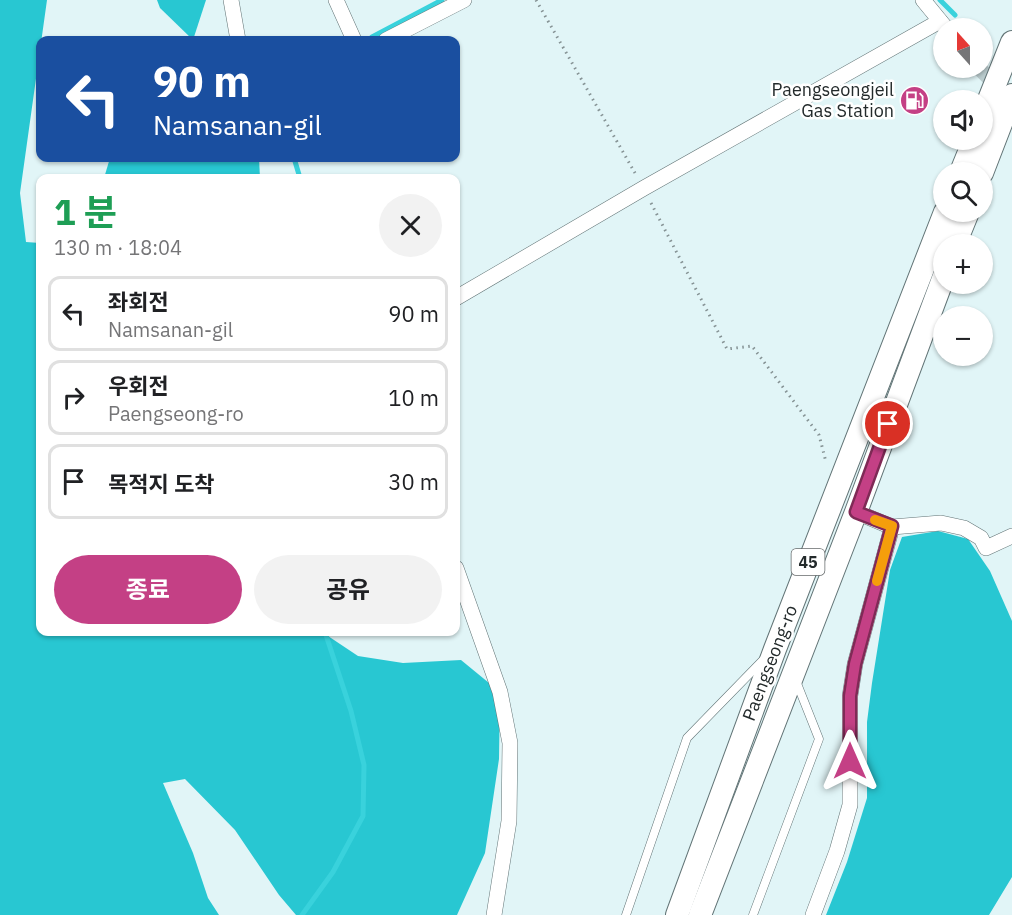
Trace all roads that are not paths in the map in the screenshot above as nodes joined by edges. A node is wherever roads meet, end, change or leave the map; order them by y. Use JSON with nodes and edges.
{"nodes":[{"id":1,"x":231,"y":0,"type":"edge"},
{"id":2,"x":336,"y":0,"type":"edge"},
{"id":3,"x":464,"y":0,"type":"edge"},
{"id":4,"x":923,"y":0,"type":"edge"},
{"id":5,"x":937,"y":18,"type":"edge"},
{"id":6,"x":933,"y":30,"type":"edge"},
{"id":7,"x":237,"y":36,"type":"edge"},
{"id":8,"x":352,"y":36,"type":"edge"},
{"id":9,"x":394,"y":36,"type":"edge"},
{"id":10,"x":1012,"y":42,"type":"edge"},
{"id":11,"x":993,"y":90,"type":"edge"},
{"id":12,"x":1012,"y":95,"type":"edge"},
{"id":13,"x":986,"y":162,"type":"edge"},
{"id":14,"x":941,"y":222,"type":"edge"},
{"id":15,"x":937,"y":294,"type":"edge"},
{"id":16,"x":460,"y":296,"type":"edge"},
{"id":17,"x":856,"y":512,"type":"junction"},
{"id":18,"x":892,"y":526,"type":"junction"},
{"id":19,"x":1012,"y":536,"type":"edge"},
{"id":20,"x":460,"y":579,"type":"edge"},
{"id":21,"x":775,"y":648,"type":"junction"},
{"id":22,"x":793,"y":674,"type":"junction"},
{"id":23,"x":494,"y":915,"type":"edge"},
{"id":24,"x":626,"y":915,"type":"edge"},
{"id":25,"x":677,"y":915,"type":"edge"},
{"id":26,"x":700,"y":915,"type":"edge"},
{"id":27,"x":753,"y":915,"type":"edge"},
{"id":28,"x":813,"y":915,"type":"edge"}],
"edges":[{"from":1,"to":7,"type":"street"},
{"from":2,"to":8,"type":"street"},
{"from":3,"to":9,"type":"street"},
{"from":4,"to":5,"type":"street"},
{"from":6,"to":16,"type":"street"},
{"from":10,"to":11,"type":"main road"},
{"from":12,"to":13,"type":"main road"},
{"from":14,"to":21,"type":"main road","name":"Paengseong-ro","number":"45"},
{"from":15,"to":17,"type":"main road","name":"Paengseong-ro","number":"45"},
{"from":17,"to":18,"type":"street"},
{"from":17,"to":22,"type":"main road","name":"Paengseong-ro","number":"45"},
{"from":18,"to":19,"type":"street"},
{"from":18,"to":28,"type":"street"},
{"from":20,"to":23,"type":"street"},
{"from":21,"to":24,"type":"lane"},
{"from":21,"to":25,"type":"main road","name":"Paengseong-ro","number":"45"},
{"from":22,"to":26,"type":"main road","name":"Paengseong-ro","number":"45"},
{"from":22,"to":27,"type":"lane"}]}
